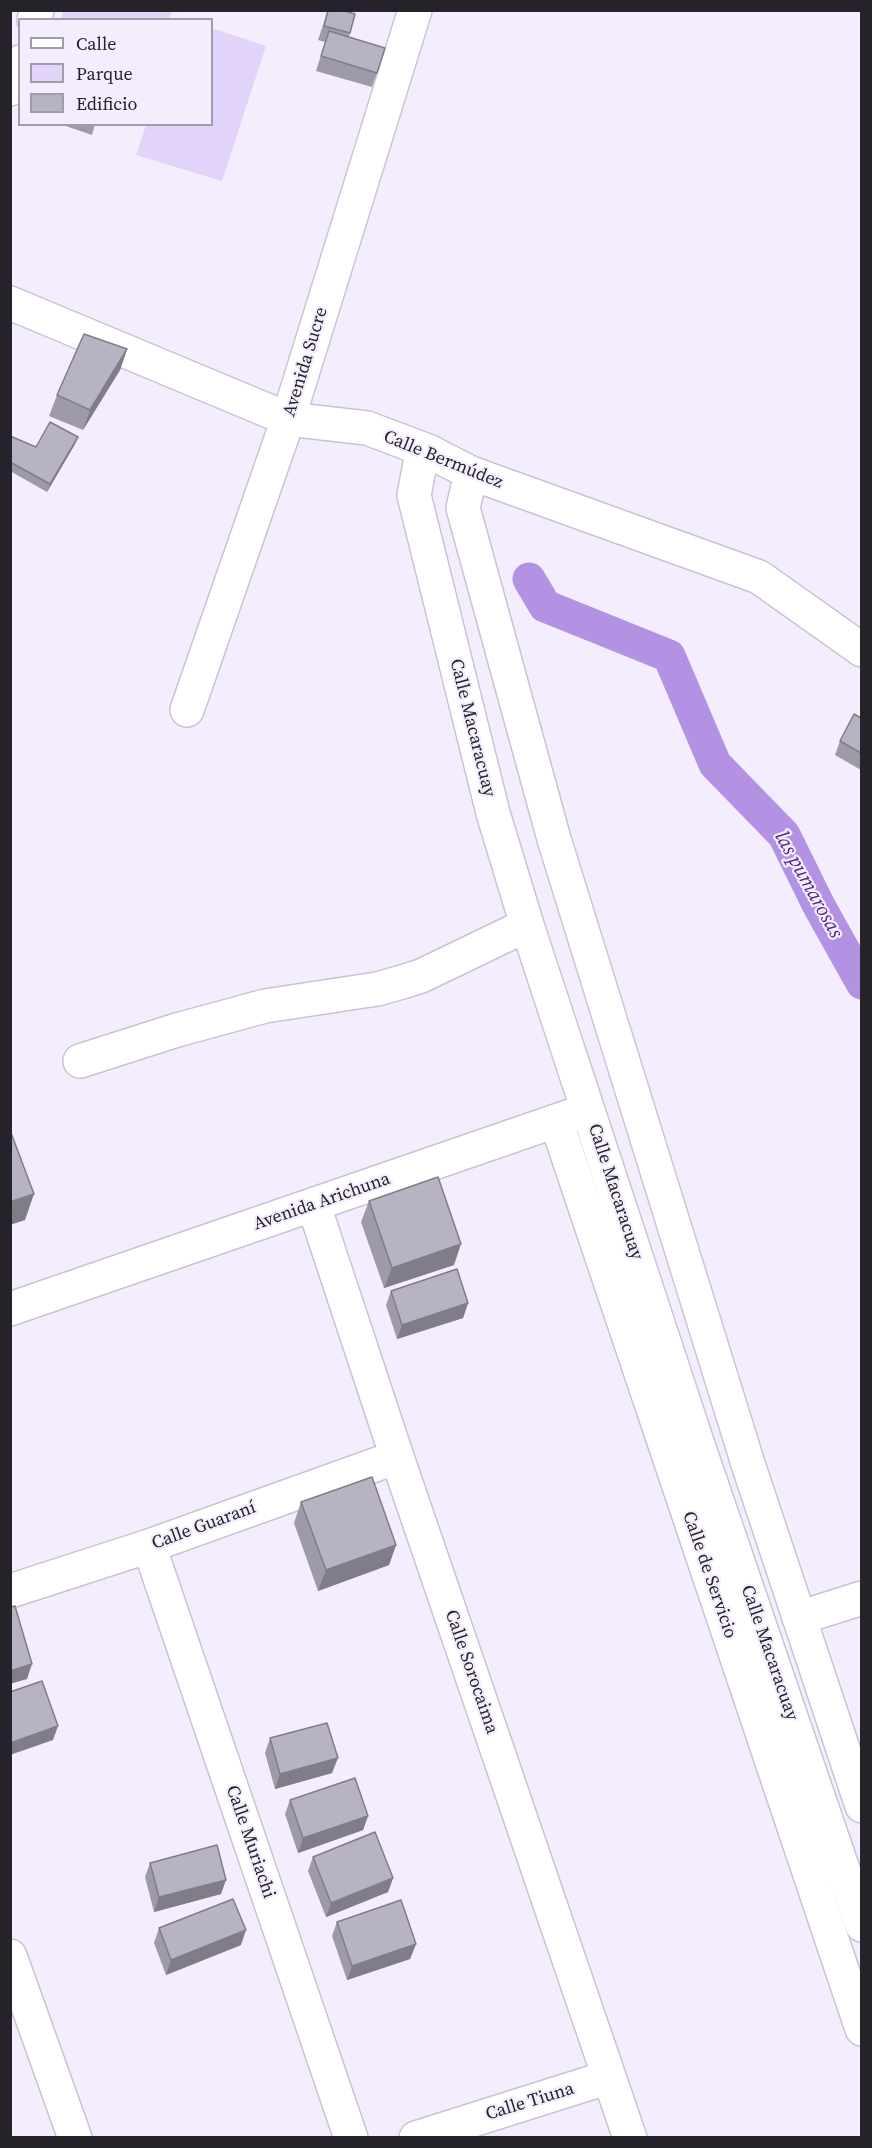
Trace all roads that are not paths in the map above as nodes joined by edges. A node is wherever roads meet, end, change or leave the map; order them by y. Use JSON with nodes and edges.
{"nodes":[{"id":1,"x":415,"y":10,"type":"edge"},
{"id":2,"x":18,"y":67,"type":"edge"},
{"id":3,"x":10,"y":89,"type":"edge"},
{"id":4,"x":10,"y":303,"type":"edge"},
{"id":5,"x":288,"y":419,"type":"junction"},
{"id":6,"x":428,"y":451,"type":"junction"},
{"id":7,"x":471,"y":473,"type":"junction"},
{"id":8,"x":861,"y":650,"type":"edge"},
{"id":9,"x":187,"y":710,"type":"dead end"},
{"id":10,"x":527,"y":925,"type":"junction"},
{"id":11,"x":80,"y":1061,"type":"dead end"},
{"id":12,"x":633,"y":1095,"type":"junction"},
{"id":13,"x":588,"y":1110,"type":"junction"},
{"id":14,"x":556,"y":1120,"type":"junction"},
{"id":15,"x":314,"y":1206,"type":"junction"},
{"id":16,"x":10,"y":1309,"type":"edge"},
{"id":17,"x":397,"y":1457,"type":"junction"},
{"id":18,"x":149,"y":1546,"type":"junction"},
{"id":19,"x":10,"y":1591,"type":"edge"},
{"id":20,"x":861,"y":1598,"type":"edge"},
{"id":21,"x":799,"y":1618,"type":"junction"},
{"id":22,"x":860,"y":1797,"type":"edge"},
{"id":23,"x":861,"y":1924,"type":"edge"},
{"id":24,"x":10,"y":1956,"type":"edge"},
{"id":25,"x":861,"y":2029,"type":"edge"},
{"id":26,"x":609,"y":2077,"type":"junction"},
{"id":27,"x":75,"y":2138,"type":"edge"},
{"id":28,"x":351,"y":2138,"type":"edge"},
{"id":29,"x":416,"y":2138,"type":"edge"},
{"id":30,"x":630,"y":2138,"type":"edge"}],
"edges":[{"from":1,"to":5,"type":"street","name":"Avenida Sucre"},
{"from":2,"to":3,"type":"street"},
{"from":4,"to":5,"type":"street","name":"Calle Bermúdez"},
{"from":5,"to":6,"type":"street","name":"Calle Bermúdez"},
{"from":5,"to":9,"type":"street","name":"Avenida Sucre"},
{"from":6,"to":7,"type":"street","name":"Calle Bermúdez"},
{"from":6,"to":10,"type":"street","name":"Calle Macaracuay"},
{"from":7,"to":8,"type":"street","name":"Calle Bermúdez"},
{"from":7,"to":12,"type":"street"},
{"from":10,"to":11,"type":"street"},
{"from":10,"to":13,"type":"street","name":"Calle Macaracuay"},
{"from":12,"to":13,"type":"street","name":"Avenida Arichuna"},
{"from":12,"to":21,"type":"street"},
{"from":13,"to":14,"type":"street","name":"Avenida Arichuna"},
{"from":13,"to":23,"type":"street","name":"Calle Macaracuay"},
{"from":14,"to":15,"type":"street","name":"Avenida Arichuna"},
{"from":14,"to":25,"type":"street","name":"Calle de Servicio"},
{"from":15,"to":16,"type":"street","name":"Avenida Arichuna"},
{"from":15,"to":17,"type":"street","name":"Calle Sorocaima"},
{"from":17,"to":18,"type":"street","name":"Calle Guaraní"},
{"from":17,"to":26,"type":"street","name":"Calle Sorocaima"},
{"from":18,"to":19,"type":"street","name":"Calle Guaraní"},
{"from":18,"to":28,"type":"street","name":"Calle Muriachi"},
{"from":20,"to":21,"type":"street"},
{"from":21,"to":22,"type":"street"},
{"from":24,"to":27,"type":"street"},
{"from":26,"to":29,"type":"street","name":"Calle Tiuna"},
{"from":26,"to":30,"type":"street","name":"Calle Sorocaima"}]}
